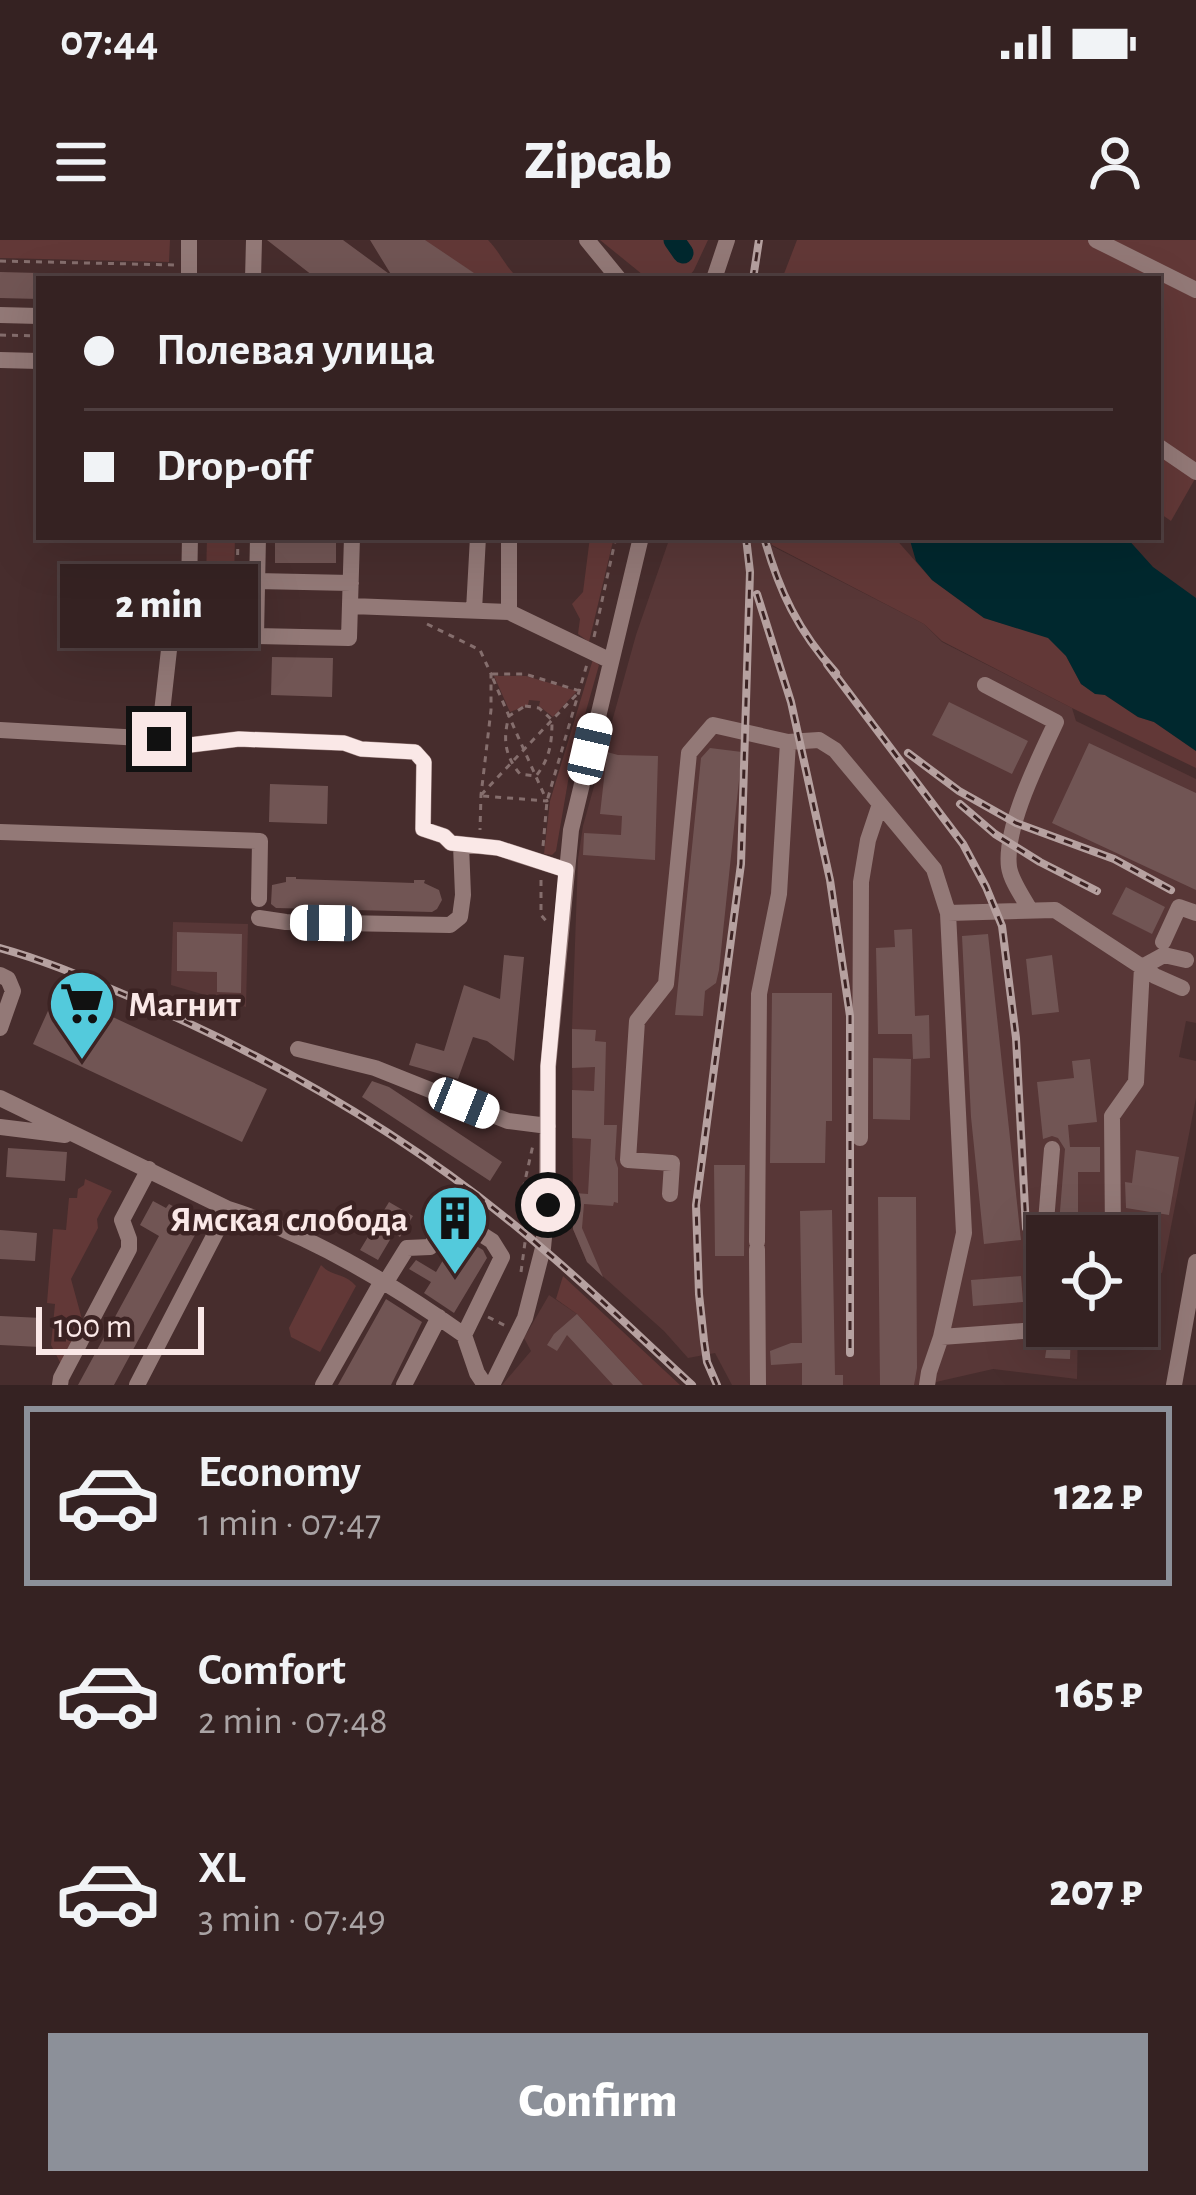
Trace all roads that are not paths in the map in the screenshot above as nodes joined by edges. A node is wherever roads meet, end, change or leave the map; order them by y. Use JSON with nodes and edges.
{"nodes":[{"id":1,"x":190,"y":240,"type":"edge"},
{"id":2,"x":254,"y":240,"type":"edge"},
{"id":3,"x":587,"y":240,"type":"edge"},
{"id":4,"x":727,"y":240,"type":"edge"},
{"id":5,"x":1096,"y":240,"type":"edge"},
{"id":6,"x":183,"y":272,"type":"edge"},
{"id":7,"x":253,"y":276,"type":"edge"},
{"id":8,"x":617,"y":276,"type":"edge"},
{"id":9,"x":715,"y":276,"type":"edge"},
{"id":10,"x":1196,"y":290,"type":"edge"},
{"id":11,"x":0,"y":315,"type":"edge"},
{"id":12,"x":36,"y":316,"type":"edge"},
{"id":13,"x":0,"y":360,"type":"edge"},
{"id":14,"x":36,"y":361,"type":"edge"},
{"id":15,"x":1161,"y":448,"type":"edge"},
{"id":16,"x":1196,"y":472,"type":"edge"},
{"id":17,"x":190,"y":540,"type":"edge"},
{"id":18,"x":258,"y":540,"type":"edge"},
{"id":19,"x":352,"y":540,"type":"edge"},
{"id":20,"x":478,"y":540,"type":"edge"},
{"id":21,"x":509,"y":540,"type":"edge"},
{"id":22,"x":640,"y":540,"type":"edge"},
{"id":23,"x":256,"y":581,"type":"junction"},
{"id":24,"x":351,"y":583,"type":"junction"},
{"id":25,"x":351,"y":606,"type":"junction"},
{"id":26,"x":474,"y":610,"type":"junction"},
{"id":27,"x":509,"y":612,"type":"junction"},
{"id":28,"x":611,"y":662,"type":"junction"},
{"id":29,"x":985,"y":685,"type":"dead end"},
{"id":30,"x":0,"y":730,"type":"edge"},
{"id":31,"x":159,"y":739,"type":"junction"},
{"id":32,"x":788,"y":742,"type":"junction"},
{"id":33,"x":880,"y":805,"type":"junction"},
{"id":34,"x":0,"y":832,"type":"edge"},
{"id":35,"x":470,"y":846,"type":"junction"},
{"id":36,"x":566,"y":870,"type":"junction"},
{"id":37,"x":1030,"y":910,"type":"junction"},
{"id":38,"x":948,"y":913,"type":"junction"},
{"id":39,"x":1196,"y":913,"type":"edge"},
{"id":40,"x":1163,"y":941,"type":"dead end"},
{"id":41,"x":1186,"y":959,"type":"dead end"},
{"id":42,"x":1142,"y":967,"type":"junction"},
{"id":43,"x":0,"y":975,"type":"edge"},
{"id":44,"x":1182,"y":988,"type":"dead end"},
{"id":45,"x":0,"y":1028,"type":"edge"},
{"id":46,"x":298,"y":1049,"type":"dead end"},
{"id":47,"x":1,"y":1101,"type":"edge"},
{"id":48,"x":0,"y":1126,"type":"edge"},
{"id":49,"x":548,"y":1126,"type":"junction"},
{"id":50,"x":82,"y":1137,"type":"junction"},
{"id":51,"x":860,"y":1138,"type":"dead end"},
{"id":52,"x":1052,"y":1149,"type":"dead end"},
{"id":53,"x":148,"y":1169,"type":"junction"},
{"id":54,"x":670,"y":1194,"type":"dead end"},
{"id":55,"x":228,"y":1209,"type":"junction"},
{"id":56,"x":1113,"y":1215,"type":"edge"},
{"id":57,"x":1196,"y":1262,"type":"edge"},
{"id":58,"x":382,"y":1284,"type":"junction"},
{"id":59,"x":439,"y":1317,"type":"junction"},
{"id":60,"x":464,"y":1335,"type":"junction"},
{"id":61,"x":941,"y":1337,"type":"junction"},
{"id":62,"x":60,"y":1385,"type":"edge"},
{"id":63,"x":137,"y":1385,"type":"edge"},
{"id":64,"x":323,"y":1385,"type":"edge"},
{"id":65,"x":404,"y":1385,"type":"edge"},
{"id":66,"x":488,"y":1385,"type":"edge"},
{"id":67,"x":758,"y":1385,"type":"edge"},
{"id":68,"x":928,"y":1385,"type":"edge"},
{"id":69,"x":1174,"y":1385,"type":"edge"}],
"edges":[{"from":1,"to":6,"type":"street"},
{"from":2,"to":7,"type":"street"},
{"from":3,"to":8,"type":"street"},
{"from":4,"to":9,"type":"street"},
{"from":5,"to":10,"type":"street"},
{"from":11,"to":12,"type":"street"},
{"from":13,"to":14,"type":"street"},
{"from":15,"to":16,"type":"street"},
{"from":17,"to":31,"type":"street"},
{"from":18,"to":23,"type":"street"},
{"from":19,"to":24,"type":"street"},
{"from":20,"to":26,"type":"street"},
{"from":21,"to":27,"type":"street"},
{"from":22,"to":28,"type":"street"},
{"from":23,"to":24,"type":"street"},
{"from":23,"to":25,"type":"street"},
{"from":24,"to":25,"type":"street"},
{"from":25,"to":26,"type":"street"},
{"from":26,"to":27,"type":"street"},
{"from":27,"to":28,"type":"street"},
{"from":28,"to":36,"type":"street"},
{"from":29,"to":37,"type":"street"},
{"from":30,"to":31,"type":"street"},
{"from":31,"to":35,"type":"street"},
{"from":32,"to":33,"type":"street"},
{"from":32,"to":54,"type":"street"},
{"from":32,"to":67,"type":"street"},
{"from":33,"to":38,"type":"street"},
{"from":33,"to":51,"type":"street"},
{"from":34,"to":35,"type":"street"},
{"from":35,"to":36,"type":"street"},
{"from":36,"to":49,"type":"street"},
{"from":37,"to":38,"type":"street"},
{"from":37,"to":42,"type":"street"},
{"from":38,"to":61,"type":"street"},
{"from":39,"to":40,"type":"street"},
{"from":41,"to":42,"type":"street"},
{"from":42,"to":44,"type":"street"},
{"from":42,"to":56,"type":"street"},
{"from":43,"to":45,"type":"street"},
{"from":46,"to":49,"type":"street"},
{"from":47,"to":50,"type":"street"},
{"from":48,"to":50,"type":"street"},
{"from":49,"to":66,"type":"street"},
{"from":50,"to":53,"type":"street"},
{"from":52,"to":61,"type":"street"},
{"from":53,"to":55,"type":"street"},
{"from":53,"to":62,"type":"street"},
{"from":55,"to":58,"type":"street"},
{"from":55,"to":63,"type":"street"},
{"from":57,"to":69,"type":"street"},
{"from":58,"to":59,"type":"street"},
{"from":58,"to":60,"type":"street"},
{"from":58,"to":64,"type":"street"},
{"from":59,"to":60,"type":"street"},
{"from":59,"to":65,"type":"street"},
{"from":60,"to":66,"type":"street"},
{"from":61,"to":68,"type":"street"}]}
